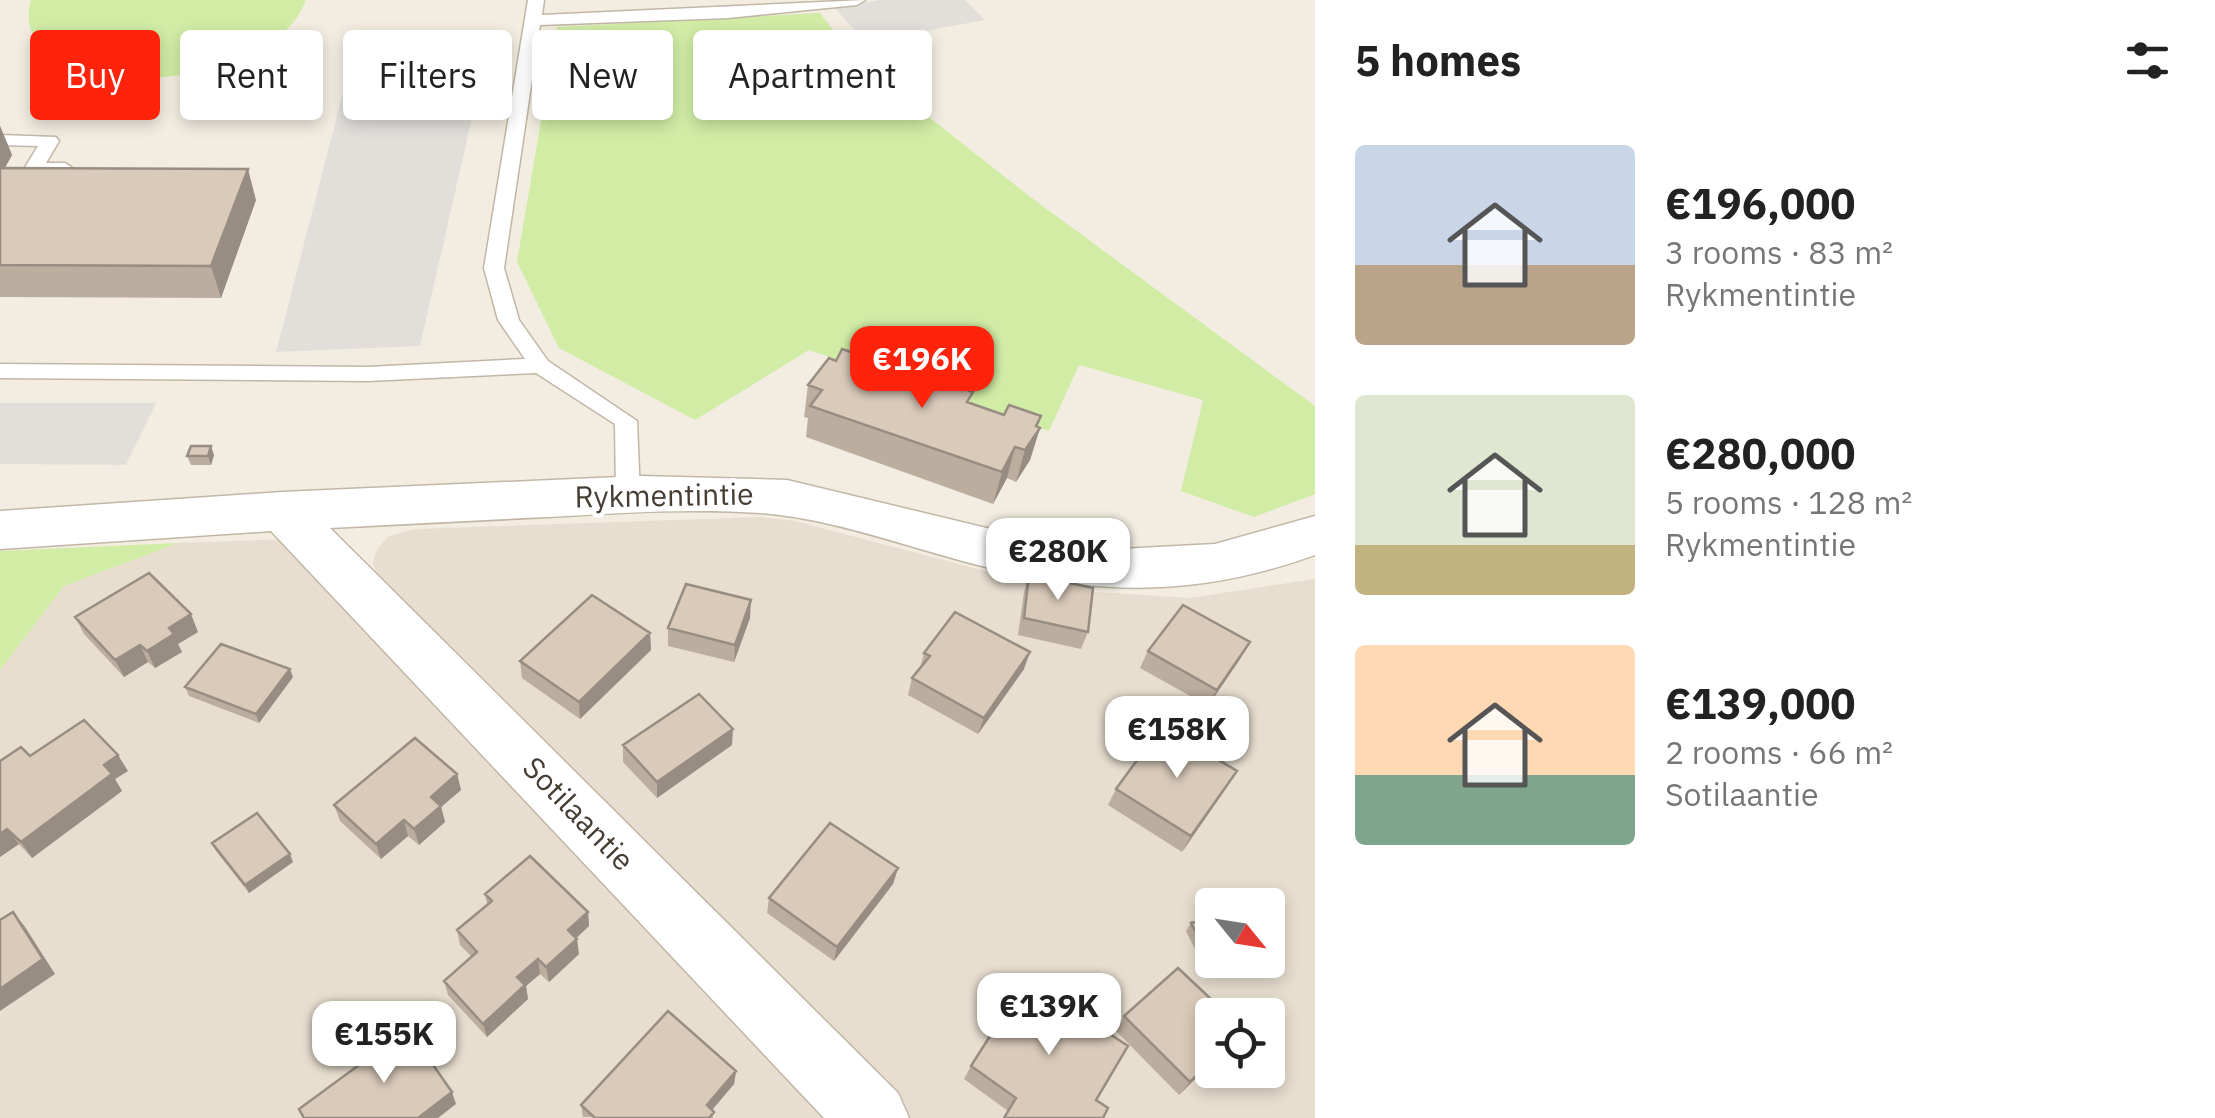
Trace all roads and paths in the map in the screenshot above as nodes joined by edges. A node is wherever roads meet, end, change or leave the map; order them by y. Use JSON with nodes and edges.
{"nodes":[{"id":1,"x":857,"y":0,"type":"edge"},
{"id":2,"x":534,"y":10,"type":"edge"},
{"id":3,"x":0,"y":140,"type":"edge"},
{"id":4,"x":92,"y":170,"type":"edge"},
{"id":5,"x":540,"y":366,"type":"junction"},
{"id":6,"x":0,"y":371,"type":"edge"},
{"id":7,"x":628,"y":494,"type":"junction"},
{"id":8,"x":282,"y":511,"type":"junction"},
{"id":9,"x":0,"y":530,"type":"edge"},
{"id":10,"x":1315,"y":535,"type":"edge"},
{"id":11,"x":873,"y":1118,"type":"edge"}],
"edges":[{"from":1,"to":2,"type":"lane"},
{"from":2,"to":5,"type":"lane"},
{"from":3,"to":4,"type":"lane"},
{"from":5,"to":6,"type":"lane"},
{"from":5,"to":7,"type":"lane"},
{"from":7,"to":8,"type":"street","name":"Rykmentintie"},
{"from":7,"to":10,"type":"street","name":"Rykmentintie"},
{"from":8,"to":9,"type":"street","name":"Rykmentintie"},
{"from":8,"to":11,"type":"street","name":"Sotilaantie"}]}
